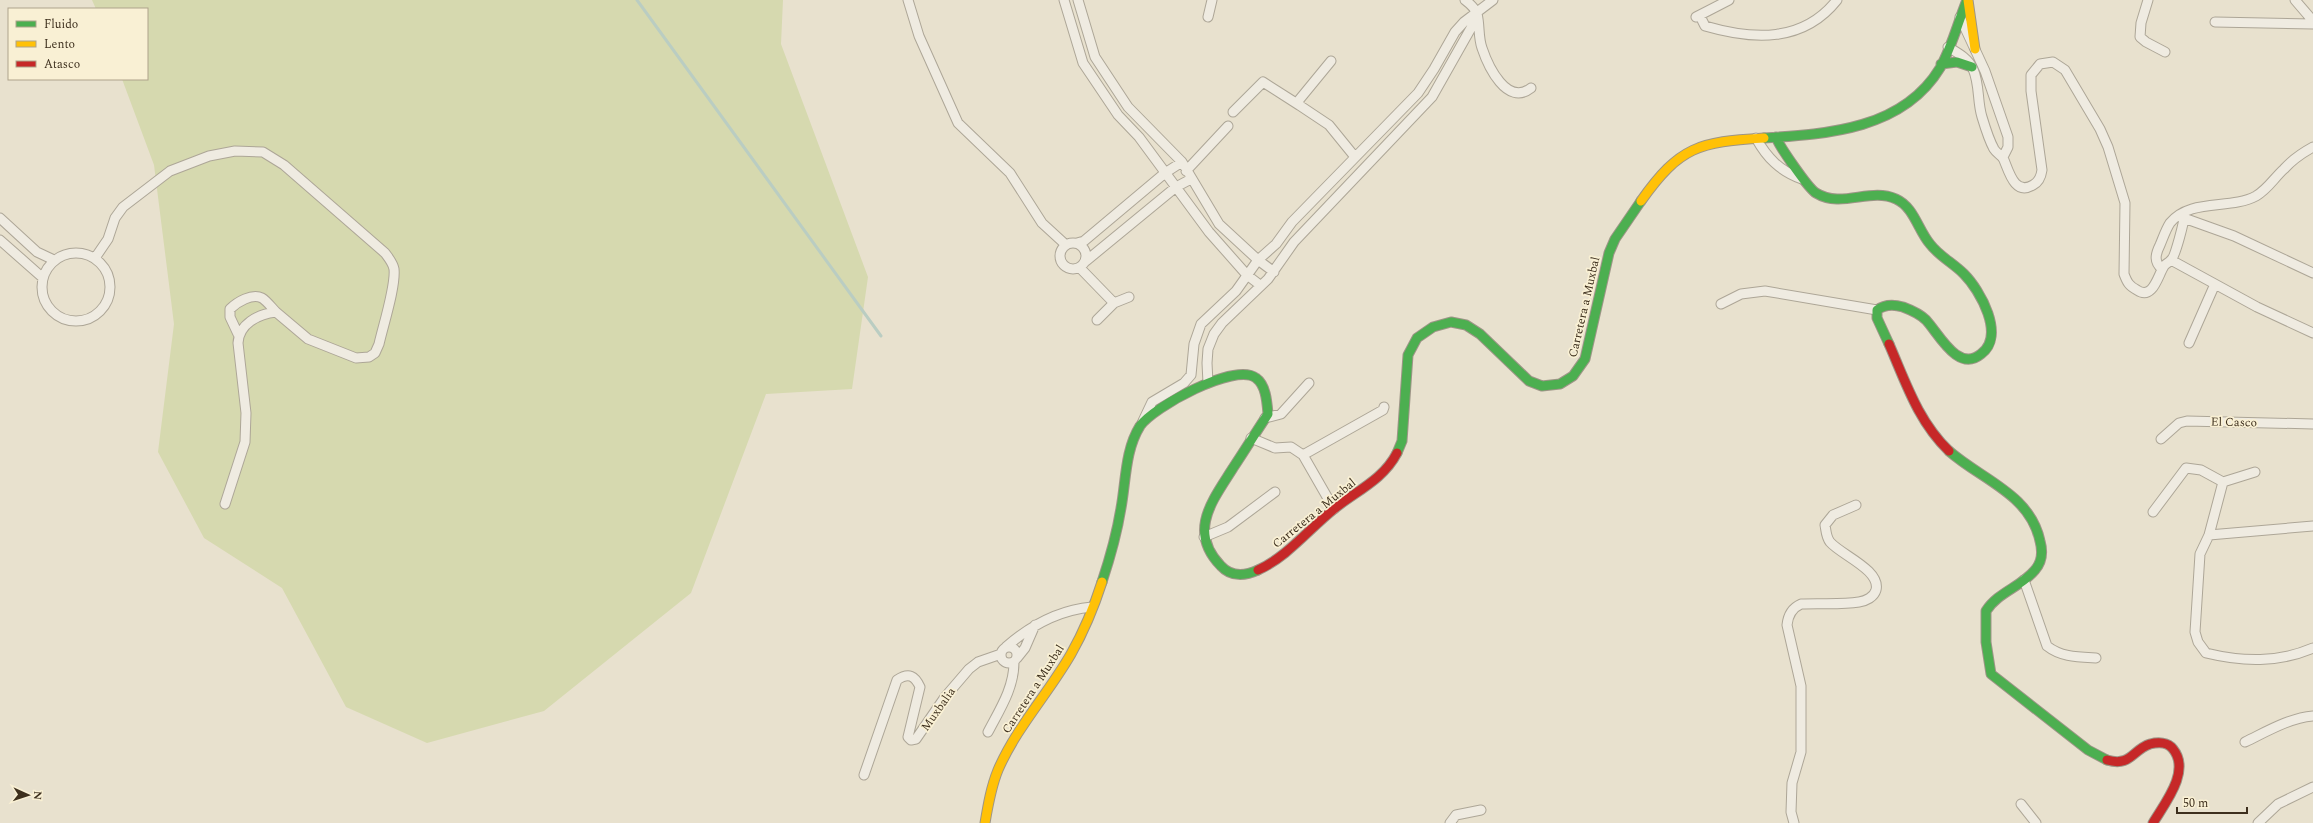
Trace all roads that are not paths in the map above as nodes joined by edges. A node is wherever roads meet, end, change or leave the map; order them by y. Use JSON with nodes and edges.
{"nodes":[{"id":1,"x":908,"y":0,"type":"edge"},
{"id":2,"x":1064,"y":0,"type":"edge"},
{"id":3,"x":1078,"y":0,"type":"edge"},
{"id":4,"x":1212,"y":0,"type":"edge"},
{"id":5,"x":1465,"y":0,"type":"edge"},
{"id":6,"x":1493,"y":0,"type":"edge"},
{"id":7,"x":1729,"y":0,"type":"edge"},
{"id":8,"x":1837,"y":0,"type":"edge"},
{"id":9,"x":1968,"y":0,"type":"edge"},
{"id":10,"x":2148,"y":0,"type":"edge"},
{"id":11,"x":2295,"y":0,"type":"edge"},
{"id":12,"x":1477,"y":13,"type":"junction"},
{"id":13,"x":1208,"y":17,"type":"dead end"},
{"id":14,"x":1960,"y":17,"type":"junction"},
{"id":15,"x":2215,"y":22,"type":"dead end"},
{"id":16,"x":2313,"y":22,"type":"edge"},
{"id":17,"x":1948,"y":47,"type":"junction"},
{"id":18,"x":1975,"y":48,"type":"junction"},
{"id":19,"x":2165,"y":52,"type":"dead end"},
{"id":20,"x":1331,"y":62,"type":"dead end"},
{"id":21,"x":1941,"y":64,"type":"junction"},
{"id":22,"x":1972,"y":67,"type":"junction"},
{"id":23,"x":1531,"y":88,"type":"dead end"},
{"id":24,"x":1299,"y":105,"type":"junction"},
{"id":25,"x":1232,"y":112,"type":"dead end"},
{"id":26,"x":1998,"y":113,"type":"junction"},
{"id":27,"x":1983,"y":120,"type":"junction"},
{"id":28,"x":1228,"y":126,"type":"dead end"},
{"id":29,"x":1776,"y":137,"type":"junction"},
{"id":30,"x":1756,"y":138,"type":"junction"},
{"id":31,"x":2313,"y":147,"type":"edge"},
{"id":32,"x":1355,"y":157,"type":"junction"},
{"id":33,"x":2003,"y":157,"type":"junction"},
{"id":34,"x":1182,"y":162,"type":"junction"},
{"id":35,"x":1165,"y":173,"type":"junction"},
{"id":36,"x":1189,"y":175,"type":"junction"},
{"id":37,"x":1802,"y":179,"type":"junction"},
{"id":38,"x":1176,"y":187,"type":"junction"},
{"id":39,"x":2183,"y":216,"type":"junction"},
{"id":40,"x":0,"y":218,"type":"edge"},
{"id":41,"x":0,"y":240,"type":"edge"},
{"id":42,"x":1076,"y":243,"type":"junction"},
{"id":43,"x":1066,"y":245,"type":"junction"},
{"id":44,"x":2158,"y":248,"type":"junction"},
{"id":45,"x":2172,"y":256,"type":"junction"},
{"id":46,"x":95,"y":258,"type":"junction"},
{"id":47,"x":54,"y":260,"type":"junction"},
{"id":48,"x":1258,"y":260,"type":"junction"},
{"id":49,"x":1083,"y":264,"type":"junction"},
{"id":50,"x":2162,"y":269,"type":"junction"},
{"id":51,"x":1274,"y":272,"type":"junction"},
{"id":52,"x":2313,"y":273,"type":"edge"},
{"id":53,"x":1247,"y":274,"type":"junction"},
{"id":54,"x":43,"y":278,"type":"junction"},
{"id":55,"x":2215,"y":284,"type":"junction"},
{"id":56,"x":1260,"y":285,"type":"junction"},
{"id":57,"x":1129,"y":296,"type":"dead end"},
{"id":58,"x":1114,"y":303,"type":"junction"},
{"id":59,"x":1722,"y":304,"type":"dead end"},
{"id":60,"x":1877,"y":310,"type":"junction"},
{"id":61,"x":276,"y":312,"type":"junction"},
{"id":62,"x":1097,"y":320,"type":"dead end"},
{"id":63,"x":2313,"y":333,"type":"edge"},
{"id":64,"x":238,"y":334,"type":"junction"},
{"id":65,"x":2189,"y":343,"type":"dead end"},
{"id":66,"x":1208,"y":383,"type":"junction"},
{"id":67,"x":1309,"y":383,"type":"dead end"},
{"id":68,"x":1384,"y":407,"type":"dead end"},
{"id":69,"x":1265,"y":418,"type":"junction"},
{"id":70,"x":1142,"y":424,"type":"junction"},
{"id":71,"x":2313,"y":424,"type":"edge"},
{"id":72,"x":1251,"y":438,"type":"junction"},
{"id":73,"x":2161,"y":439,"type":"dead end"},
{"id":74,"x":1303,"y":455,"type":"junction"},
{"id":75,"x":2255,"y":472,"type":"dead end"},
{"id":76,"x":2223,"y":482,"type":"junction"},
{"id":77,"x":1275,"y":492,"type":"dead end"},
{"id":78,"x":225,"y":504,"type":"dead end"},
{"id":79,"x":1856,"y":505,"type":"dead end"},
{"id":80,"x":1334,"y":509,"type":"junction"},
{"id":81,"x":2153,"y":512,"type":"dead end"},
{"id":82,"x":2313,"y":526,"type":"edge"},
{"id":83,"x":2209,"y":535,"type":"junction"},
{"id":84,"x":1204,"y":537,"type":"junction"},
{"id":85,"x":2024,"y":580,"type":"junction"},
{"id":86,"x":1092,"y":607,"type":"junction"},
{"id":87,"x":1035,"y":625,"type":"junction"},
{"id":88,"x":2313,"y":648,"type":"edge"},
{"id":89,"x":1003,"y":651,"type":"junction"},
{"id":90,"x":2096,"y":658,"type":"dead end"},
{"id":91,"x":1015,"y":660,"type":"junction"},
{"id":92,"x":2313,"y":716,"type":"edge"},
{"id":93,"x":988,"y":732,"type":"dead end"},
{"id":94,"x":2245,"y":742,"type":"dead end"},
{"id":95,"x":864,"y":775,"type":"dead end"},
{"id":96,"x":2313,"y":787,"type":"edge"},
{"id":97,"x":2021,"y":804,"type":"dead end"},
{"id":98,"x":1481,"y":810,"type":"dead end"},
{"id":99,"x":986,"y":823,"type":"edge"},
{"id":100,"x":1450,"y":823,"type":"edge"},
{"id":101,"x":1794,"y":823,"type":"edge"},
{"id":102,"x":2036,"y":823,"type":"edge"},
{"id":103,"x":2153,"y":823,"type":"edge"},
{"id":104,"x":2258,"y":823,"type":"edge"}],
"edges":[{"from":1,"to":43,"type":"street"},
{"from":2,"to":35,"type":"street"},
{"from":3,"to":34,"type":"street"},
{"from":4,"to":13,"type":"street"},
{"from":5,"to":12,"type":"street"},
{"from":6,"to":12,"type":"street"},
{"from":7,"to":8,"type":"street"},
{"from":9,"to":14,"type":"main road","name":"Carretera a Muxbal"},
{"from":9,"to":18,"type":"main road"},
{"from":10,"to":19,"type":"street"},
{"from":11,"to":16,"type":"street"},
{"from":12,"to":23,"type":"street"},
{"from":12,"to":32,"type":"street"},
{"from":12,"to":51,"type":"street"},
{"from":14,"to":17,"type":"main road","name":"Carretera a Muxbal"},
{"from":14,"to":18,"type":"street"},
{"from":15,"to":16,"type":"street"},
{"from":17,"to":21,"type":"main road","name":"Carretera a Muxbal"},
{"from":17,"to":22,"type":"street"},
{"from":18,"to":26,"type":"street"},
{"from":20,"to":24,"type":"street"},
{"from":21,"to":22,"type":"main road"},
{"from":21,"to":29,"type":"main road","name":"Carretera a Muxbal"},
{"from":22,"to":27,"type":"street"},
{"from":24,"to":25,"type":"street"},
{"from":24,"to":32,"type":"street"},
{"from":26,"to":27,"type":"street"},
{"from":26,"to":33,"type":"street"},
{"from":27,"to":33,"type":"street"},
{"from":28,"to":36,"type":"street"},
{"from":29,"to":30,"type":"main road","name":"Carretera a Muxbal"},
{"from":29,"to":37,"type":"main road"},
{"from":30,"to":37,"type":"street"},
{"from":30,"to":80,"type":"main road","name":"Carretera a Muxbal"},
{"from":31,"to":39,"type":"street"},
{"from":32,"to":48,"type":"street"},
{"from":33,"to":50,"type":"street"},
{"from":34,"to":35,"type":"street"},
{"from":34,"to":36,"type":"street"},
{"from":35,"to":38,"type":"street"},
{"from":35,"to":42,"type":"street"},
{"from":36,"to":38,"type":"street"},
{"from":36,"to":48,"type":"street"},
{"from":37,"to":60,"type":"main road"},
{"from":38,"to":49,"type":"street"},
{"from":38,"to":53,"type":"street"},
{"from":39,"to":44,"type":"street"},
{"from":39,"to":45,"type":"street"},
{"from":39,"to":52,"type":"street"},
{"from":40,"to":47,"type":"street"},
{"from":41,"to":54,"type":"street"},
{"from":42,"to":43,"type":"street"},
{"from":42,"to":49,"type":"street"},
{"from":43,"to":49,"type":"street"},
{"from":44,"to":45,"type":"street"},
{"from":44,"to":50,"type":"street"},
{"from":45,"to":50,"type":"street"},
{"from":45,"to":55,"type":"street"},
{"from":46,"to":47,"type":"street"},
{"from":46,"to":54,"type":"street"},
{"from":46,"to":61,"type":"street"},
{"from":47,"to":54,"type":"street"},
{"from":48,"to":51,"type":"street"},
{"from":48,"to":53,"type":"street"},
{"from":49,"to":58,"type":"street"},
{"from":51,"to":56,"type":"street"},
{"from":53,"to":56,"type":"street"},
{"from":53,"to":70,"type":"street"},
{"from":55,"to":63,"type":"street"},
{"from":55,"to":65,"type":"street"},
{"from":56,"to":66,"type":"street"},
{"from":57,"to":58,"type":"street"},
{"from":58,"to":62,"type":"street"},
{"from":59,"to":60,"type":"street"},
{"from":60,"to":85,"type":"main road"},
{"from":61,"to":64,"type":"street"},
{"from":61,"to":64,"type":"street"},
{"from":64,"to":78,"type":"street"},
{"from":66,"to":69,"type":"main road","name":"Carretera a Muxbal"},
{"from":66,"to":70,"type":"main road","name":"Carretera a Muxbal"},
{"from":67,"to":69,"type":"street"},
{"from":68,"to":74,"type":"street"},
{"from":69,"to":72,"type":"main road","name":"Carretera a Muxbal"},
{"from":70,"to":86,"type":"main road","name":"Carretera a Muxbal"},
{"from":71,"to":73,"type":"street","name":"El Casco"},
{"from":72,"to":74,"type":"street"},
{"from":72,"to":84,"type":"main road","name":"Carretera a Muxbal"},
{"from":74,"to":80,"type":"street"},
{"from":75,"to":76,"type":"street"},
{"from":76,"to":81,"type":"street"},
{"from":76,"to":83,"type":"street"},
{"from":77,"to":84,"type":"street"},
{"from":79,"to":101,"type":"street"},
{"from":80,"to":84,"type":"main road","name":"Carretera a Muxbal"},
{"from":82,"to":83,"type":"street"},
{"from":83,"to":88,"type":"street"},
{"from":85,"to":90,"type":"street"},
{"from":85,"to":103,"type":"main road"},
{"from":86,"to":87,"type":"street","name":"Muxbalia"},
{"from":86,"to":99,"type":"main road","name":"Carretera a Muxbal"},
{"from":87,"to":89,"type":"street","name":"Muxbalia"},
{"from":87,"to":91,"type":"street"},
{"from":89,"to":91,"type":"street"},
{"from":89,"to":91,"type":"street"},
{"from":89,"to":95,"type":"street","name":"Muxbalia"},
{"from":91,"to":93,"type":"street"},
{"from":92,"to":94,"type":"street"},
{"from":96,"to":104,"type":"street"},
{"from":97,"to":102,"type":"street"},
{"from":98,"to":100,"type":"street"}]}
